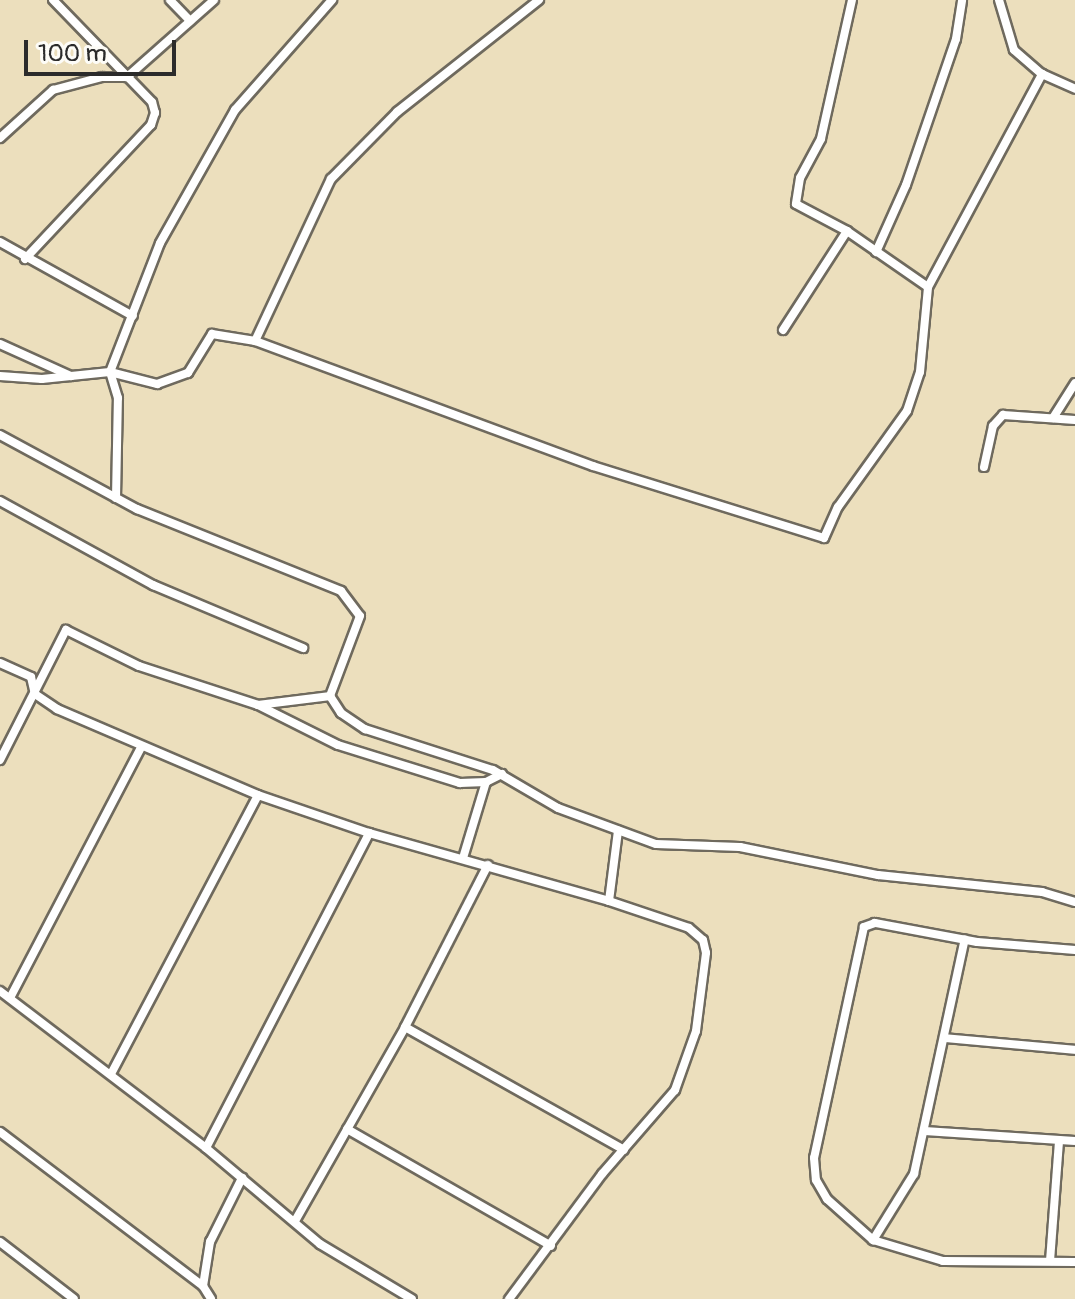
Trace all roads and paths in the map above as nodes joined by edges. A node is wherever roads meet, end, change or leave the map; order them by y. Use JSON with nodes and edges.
{"nodes":[{"id":1,"x":53,"y":0,"type":"edge"},
{"id":2,"x":170,"y":0,"type":"edge"},
{"id":3,"x":214,"y":0,"type":"edge"},
{"id":4,"x":332,"y":0,"type":"edge"},
{"id":5,"x":539,"y":0,"type":"edge"},
{"id":6,"x":852,"y":0,"type":"edge"},
{"id":7,"x":962,"y":0,"type":"edge"},
{"id":8,"x":999,"y":0,"type":"edge"},
{"id":9,"x":190,"y":21,"type":"junction"},
{"id":10,"x":1042,"y":74,"type":"junction"},
{"id":11,"x":127,"y":77,"type":"junction"},
{"id":12,"x":1075,"y":89,"type":"edge"},
{"id":13,"x":0,"y":138,"type":"edge"},
{"id":14,"x":847,"y":231,"type":"junction"},
{"id":15,"x":0,"y":242,"type":"edge"},
{"id":16,"x":876,"y":252,"type":"junction"},
{"id":17,"x":25,"y":259,"type":"junction"},
{"id":18,"x":928,"y":287,"type":"junction"},
{"id":19,"x":133,"y":316,"type":"junction"},
{"id":20,"x":783,"y":330,"type":"dead end"},
{"id":21,"x":255,"y":341,"type":"junction"},
{"id":22,"x":0,"y":344,"type":"edge"},
{"id":23,"x":110,"y":372,"type":"junction"},
{"id":24,"x":0,"y":376,"type":"edge"},
{"id":25,"x":71,"y":376,"type":"junction"},
{"id":26,"x":1075,"y":383,"type":"edge"},
{"id":27,"x":1053,"y":418,"type":"junction"},
{"id":28,"x":1075,"y":420,"type":"edge"},
{"id":29,"x":0,"y":435,"type":"edge"},
{"id":30,"x":984,"y":467,"type":"dead end"},
{"id":31,"x":116,"y":498,"type":"junction"},
{"id":32,"x":0,"y":501,"type":"edge"},
{"id":33,"x":303,"y":648,"type":"dead end"},
{"id":34,"x":0,"y":663,"type":"edge"},
{"id":35,"x":35,"y":694,"type":"junction"},
{"id":36,"x":330,"y":696,"type":"junction"},
{"id":37,"x":258,"y":705,"type":"junction"},
{"id":38,"x":142,"y":746,"type":"junction"},
{"id":39,"x":0,"y":760,"type":"edge"},
{"id":40,"x":502,"y":774,"type":"junction"},
{"id":41,"x":486,"y":782,"type":"junction"},
{"id":42,"x":258,"y":795,"type":"junction"},
{"id":43,"x":618,"y":831,"type":"junction"},
{"id":44,"x":369,"y":833,"type":"junction"},
{"id":45,"x":463,"y":858,"type":"junction"},
{"id":46,"x":488,"y":865,"type":"junction"},
{"id":47,"x":609,"y":901,"type":"junction"},
{"id":48,"x":1075,"y":902,"type":"edge"},
{"id":49,"x":965,"y":939,"type":"junction"},
{"id":50,"x":1075,"y":950,"type":"edge"},
{"id":51,"x":0,"y":991,"type":"edge"},
{"id":52,"x":10,"y":998,"type":"junction"},
{"id":53,"x":405,"y":1027,"type":"junction"},
{"id":54,"x":944,"y":1038,"type":"junction"},
{"id":55,"x":1075,"y":1050,"type":"edge"},
{"id":56,"x":111,"y":1074,"type":"junction"},
{"id":57,"x":347,"y":1129,"type":"junction"},
{"id":58,"x":925,"y":1131,"type":"junction"},
{"id":59,"x":0,"y":1132,"type":"edge"},
{"id":60,"x":1059,"y":1140,"type":"junction"},
{"id":61,"x":1075,"y":1141,"type":"edge"},
{"id":62,"x":206,"y":1148,"type":"junction"},
{"id":63,"x":624,"y":1150,"type":"junction"},
{"id":64,"x":242,"y":1178,"type":"junction"},
{"id":65,"x":295,"y":1221,"type":"junction"},
{"id":66,"x":873,"y":1240,"type":"junction"},
{"id":67,"x":0,"y":1242,"type":"edge"},
{"id":68,"x":551,"y":1246,"type":"junction"},
{"id":69,"x":1050,"y":1261,"type":"junction"},
{"id":70,"x":1075,"y":1262,"type":"edge"},
{"id":71,"x":203,"y":1286,"type":"junction"},
{"id":72,"x":74,"y":1299,"type":"edge"},
{"id":73,"x":211,"y":1299,"type":"edge"},
{"id":74,"x":412,"y":1299,"type":"edge"},
{"id":75,"x":509,"y":1299,"type":"edge"}],
"edges":[{"from":1,"to":11,"type":"street"},
{"from":2,"to":9,"type":"street"},
{"from":3,"to":9,"type":"street"},
{"from":4,"to":19,"type":"street"},
{"from":5,"to":21,"type":"street"},
{"from":6,"to":14,"type":"street"},
{"from":7,"to":16,"type":"street"},
{"from":8,"to":10,"type":"street"},
{"from":9,"to":11,"type":"street"},
{"from":10,"to":12,"type":"street"},
{"from":10,"to":18,"type":"street"},
{"from":11,"to":13,"type":"street"},
{"from":11,"to":17,"type":"street"},
{"from":14,"to":16,"type":"street"},
{"from":14,"to":20,"type":"street"},
{"from":15,"to":17,"type":"street"},
{"from":16,"to":18,"type":"street"},
{"from":17,"to":19,"type":"street"},
{"from":18,"to":21,"type":"street"},
{"from":19,"to":23,"type":"street"},
{"from":21,"to":23,"type":"street"},
{"from":22,"to":25,"type":"street"},
{"from":23,"to":25,"type":"street"},
{"from":23,"to":31,"type":"street"},
{"from":24,"to":25,"type":"street"},
{"from":26,"to":27,"type":"street"},
{"from":27,"to":28,"type":"street"},
{"from":27,"to":30,"type":"street"},
{"from":29,"to":31,"type":"street"},
{"from":31,"to":36,"type":"street"},
{"from":32,"to":33,"type":"street"},
{"from":34,"to":35,"type":"street"},
{"from":35,"to":37,"type":"street"},
{"from":35,"to":38,"type":"street"},
{"from":35,"to":39,"type":"street"},
{"from":36,"to":37,"type":"street"},
{"from":36,"to":40,"type":"street"},
{"from":37,"to":41,"type":"street"},
{"from":38,"to":42,"type":"street"},
{"from":38,"to":52,"type":"street"},
{"from":40,"to":41,"type":"street"},
{"from":40,"to":43,"type":"street"},
{"from":41,"to":45,"type":"street"},
{"from":42,"to":44,"type":"street"},
{"from":42,"to":56,"type":"street"},
{"from":43,"to":47,"type":"street"},
{"from":43,"to":48,"type":"street"},
{"from":44,"to":45,"type":"street"},
{"from":44,"to":62,"type":"street"},
{"from":45,"to":46,"type":"street"},
{"from":46,"to":47,"type":"street"},
{"from":46,"to":53,"type":"street"},
{"from":47,"to":63,"type":"street"},
{"from":49,"to":50,"type":"street"},
{"from":49,"to":54,"type":"street"},
{"from":49,"to":66,"type":"street"},
{"from":51,"to":52,"type":"street"},
{"from":52,"to":56,"type":"street"},
{"from":53,"to":57,"type":"street"},
{"from":53,"to":63,"type":"street"},
{"from":54,"to":55,"type":"street"},
{"from":54,"to":58,"type":"street"},
{"from":56,"to":62,"type":"street"},
{"from":57,"to":65,"type":"street"},
{"from":57,"to":68,"type":"street"},
{"from":58,"to":60,"type":"street"},
{"from":58,"to":66,"type":"street"},
{"from":59,"to":71,"type":"street"},
{"from":60,"to":61,"type":"street"},
{"from":60,"to":69,"type":"street"},
{"from":62,"to":64,"type":"street"},
{"from":63,"to":68,"type":"street"},
{"from":64,"to":65,"type":"street"},
{"from":64,"to":71,"type":"street"},
{"from":65,"to":74,"type":"street"},
{"from":66,"to":69,"type":"street"},
{"from":67,"to":72,"type":"street"},
{"from":68,"to":75,"type":"street"},
{"from":69,"to":70,"type":"street"},
{"from":71,"to":73,"type":"street"}]}
